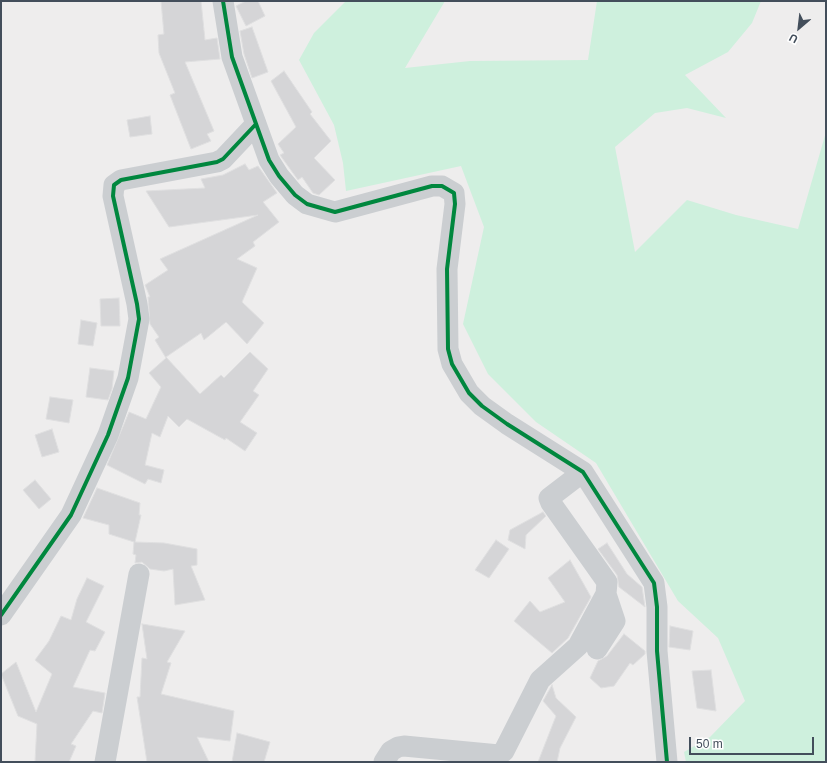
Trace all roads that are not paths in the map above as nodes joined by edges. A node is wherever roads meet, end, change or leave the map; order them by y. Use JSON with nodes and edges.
{"nodes":[{"id":1,"x":223,"y":1,"type":"edge"},
{"id":2,"x":256,"y":124,"type":"junction"},
{"id":3,"x":583,"y":472,"type":"junction"},
{"id":4,"x":139,"y":574,"type":"dead end"},
{"id":5,"x":606,"y":594,"type":"junction"},
{"id":6,"x":1,"y":615,"type":"edge"},
{"id":7,"x":598,"y":649,"type":"dead end"},
{"id":8,"x":105,"y":762,"type":"edge"},
{"id":9,"x":384,"y":762,"type":"edge"},
{"id":10,"x":667,"y":762,"type":"edge"}],
"edges":[{"from":1,"to":2,"type":"street"},
{"from":2,"to":3,"type":"street"},
{"from":2,"to":6,"type":"street"},
{"from":3,"to":5,"type":"street"},
{"from":3,"to":10,"type":"street"},
{"from":4,"to":8,"type":"street"},
{"from":5,"to":7,"type":"street"},
{"from":5,"to":9,"type":"street"}]}
